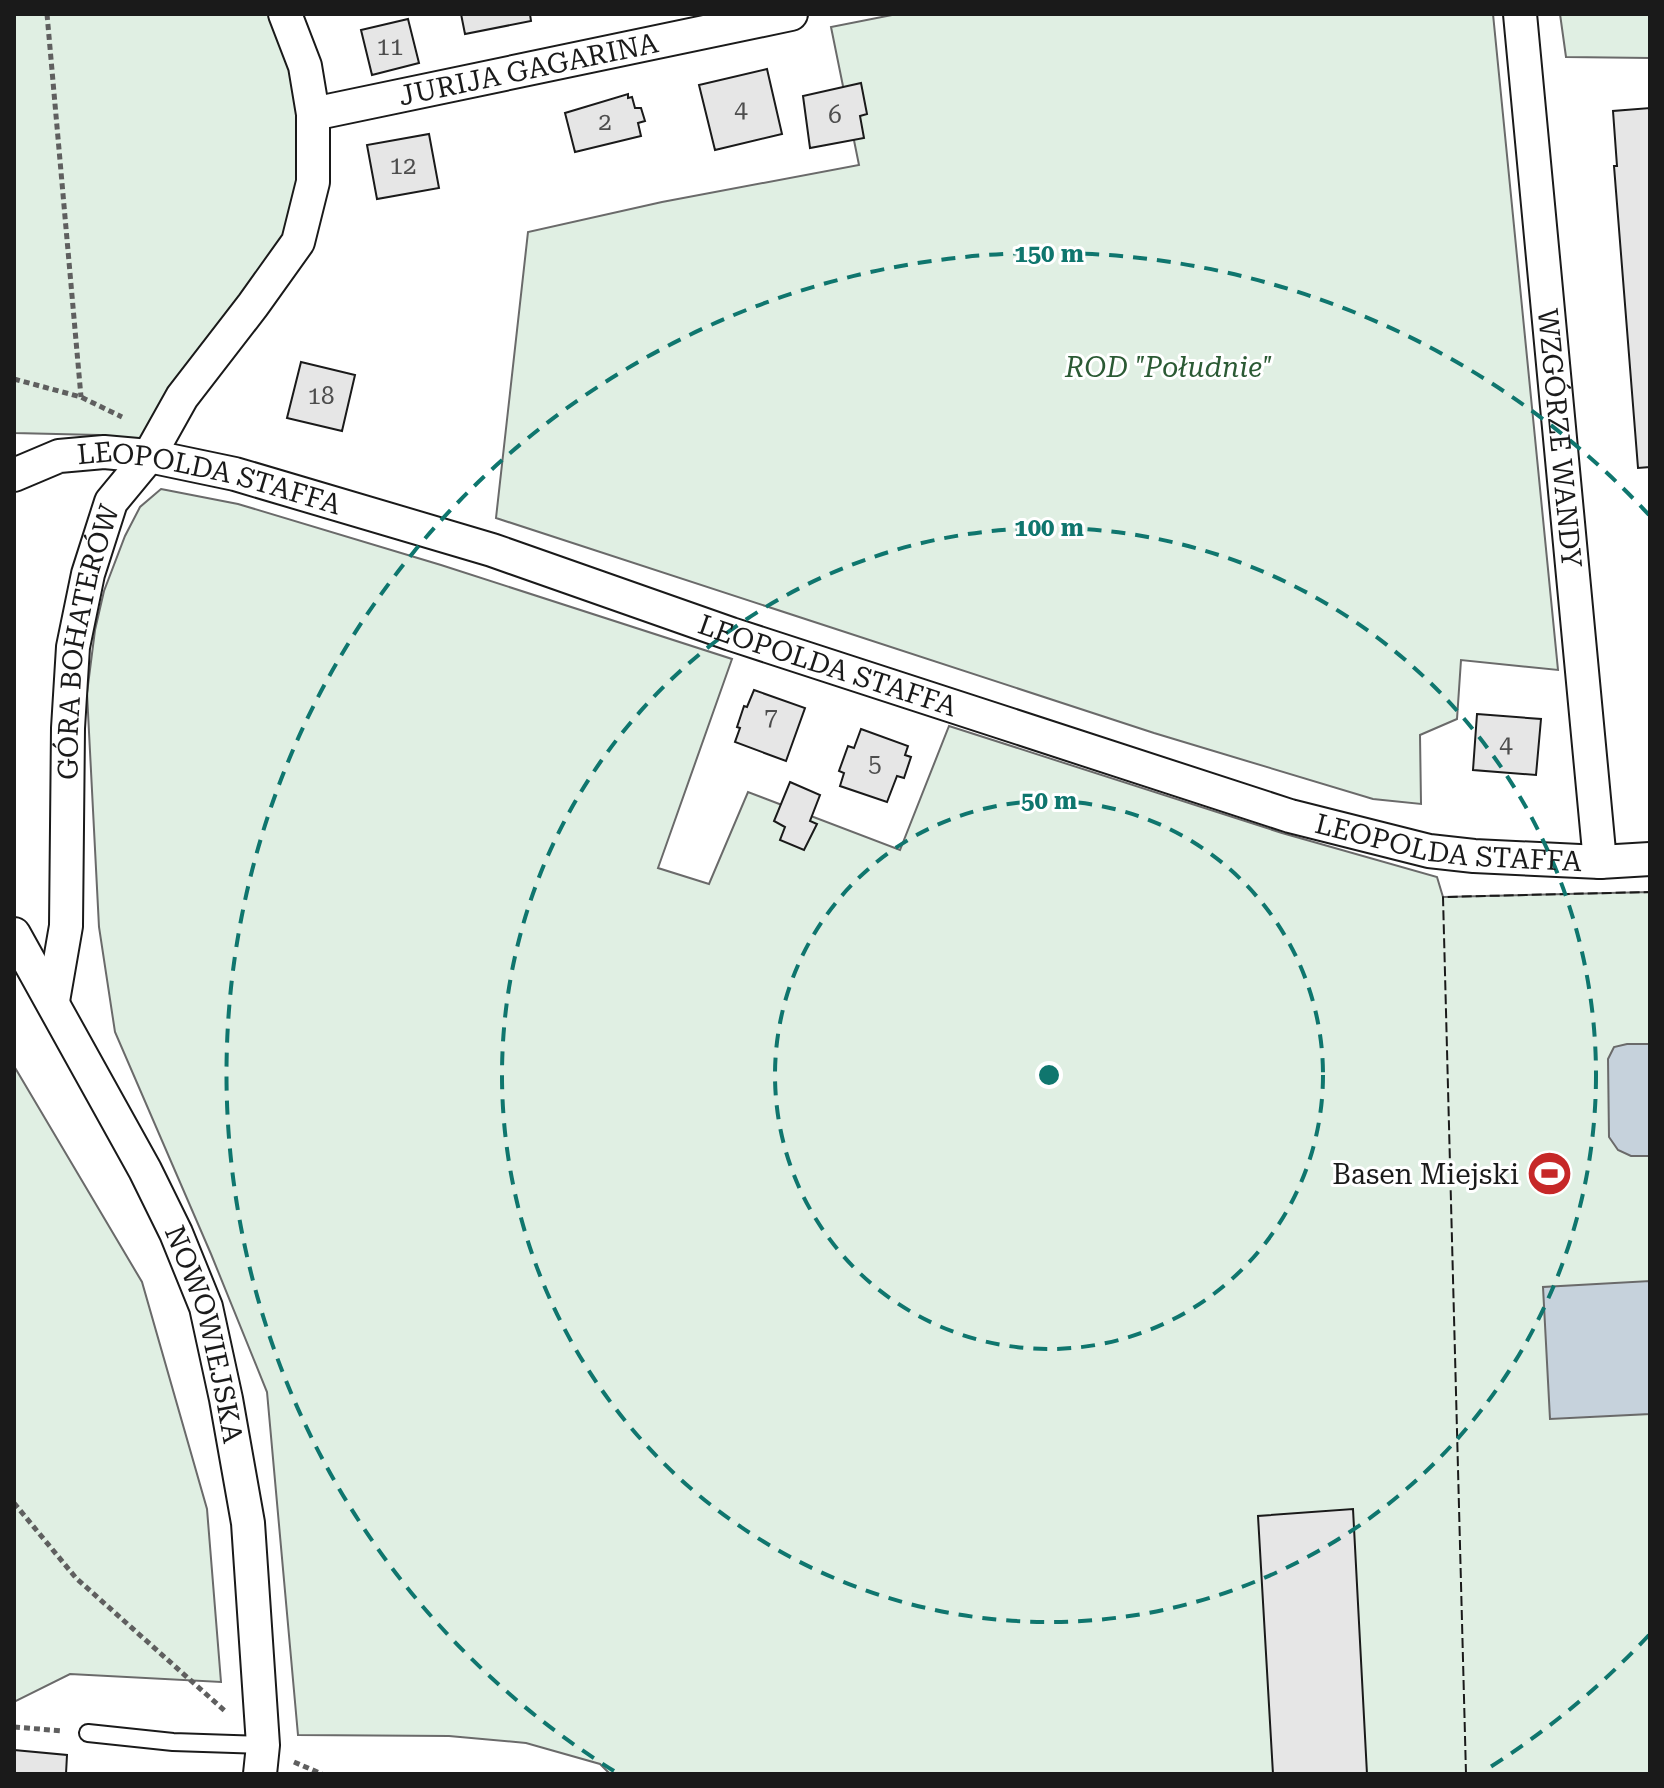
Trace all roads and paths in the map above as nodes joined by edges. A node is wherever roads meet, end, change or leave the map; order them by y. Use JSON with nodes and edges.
{"nodes":[{"id":1,"x":47,"y":14,"type":"edge"},
{"id":2,"x":285,"y":14,"type":"edge"},
{"id":3,"x":791,"y":14,"type":"edge"},
{"id":4,"x":1520,"y":14,"type":"edge"},
{"id":5,"x":313,"y":114,"type":"junction"},
{"id":6,"x":14,"y":379,"type":"edge"},
{"id":7,"x":81,"y":397,"type":"junction"},
{"id":8,"x":149,"y":456,"type":"junction"},
{"id":9,"x":14,"y":475,"type":"edge"},
{"id":10,"x":1650,"y":859,"type":"edge"},
{"id":11,"x":1600,"y":862,"type":"junction"},
{"id":12,"x":14,"y":934,"type":"edge"},
{"id":13,"x":53,"y":1001,"type":"junction"},
{"id":14,"x":14,"y":1503,"type":"edge"},
{"id":15,"x":14,"y":1727,"type":"edge"},
{"id":16,"x":88,"y":1733,"type":"joint"},
{"id":17,"x":262,"y":1760,"type":"edge"}],
"edges":[{"from":1,"to":7,"type":"path"},
{"from":2,"to":5,"type":"street","name":"GÓRA BOHATERÓW"},
{"from":3,"to":5,"type":"street","name":"JURIJA GAGARINA"},
{"from":4,"to":11,"type":"street","name":"WZGÓRZE WANDY"},
{"from":5,"to":8,"type":"street","name":"GÓRA BOHATERÓW"},
{"from":6,"to":7,"type":"path"},
{"from":7,"to":8,"type":"path"},
{"from":8,"to":9,"type":"street","name":"LEOPOLDA STAFFA"},
{"from":8,"to":11,"type":"street","name":"LEOPOLDA STAFFA"},
{"from":8,"to":13,"type":"street","name":"GÓRA BOHATERÓW"},
{"from":10,"to":11,"type":"street","name":"LEOPOLDA STAFFA"},
{"from":12,"to":13,"type":"street","name":"NOWOWIEJSKA"},
{"from":13,"to":17,"type":"street","name":"NOWOWIEJSKA"},
{"from":14,"to":17,"type":"path"},
{"from":15,"to":16,"type":"path"},
{"from":16,"to":17,"type":"lane"}]}
